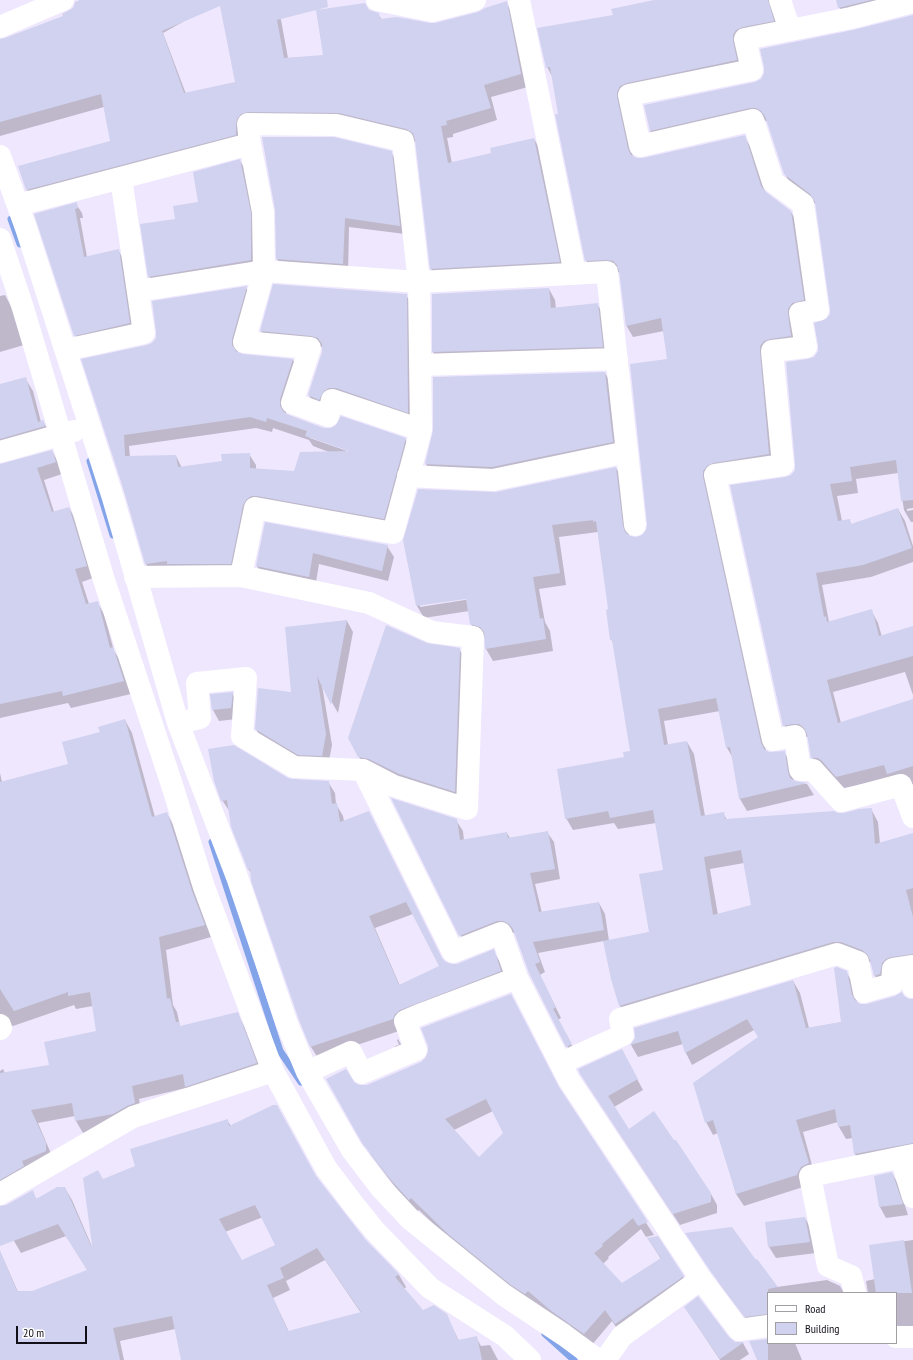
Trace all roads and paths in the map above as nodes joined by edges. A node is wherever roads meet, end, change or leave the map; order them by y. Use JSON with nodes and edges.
{"nodes":[{"id":1,"x":63,"y":0,"type":"edge"},
{"id":2,"x":377,"y":0,"type":"edge"},
{"id":3,"x":475,"y":0,"type":"edge"},
{"id":4,"x":519,"y":0,"type":"edge"},
{"id":5,"x":780,"y":0,"type":"edge"},
{"id":6,"x":913,"y":2,"type":"edge"},
{"id":7,"x":878,"y":5,"type":"edge"},
{"id":8,"x":0,"y":27,"type":"edge"},
{"id":9,"x":790,"y":30,"type":"junction"},
{"id":10,"x":250,"y":144,"type":"junction"},
{"id":11,"x":0,"y":156,"type":"edge"},
{"id":12,"x":121,"y":178,"type":"junction"},
{"id":13,"x":18,"y":205,"type":"junction"},
{"id":14,"x":0,"y":238,"type":"edge"},
{"id":15,"x":264,"y":271,"type":"junction"},
{"id":16,"x":575,"y":274,"type":"junction"},
{"id":17,"x":419,"y":282,"type":"junction"},
{"id":18,"x":138,"y":291,"type":"junction"},
{"id":19,"x":66,"y":350,"type":"junction"},
{"id":20,"x":616,"y":359,"type":"junction"},
{"id":21,"x":420,"y":365,"type":"junction"},
{"id":22,"x":90,"y":427,"type":"junction"},
{"id":23,"x":421,"y":430,"type":"junction"},
{"id":24,"x":61,"y":435,"type":"junction"},
{"id":25,"x":0,"y":452,"type":"edge"},
{"id":26,"x":627,"y":452,"type":"junction"},
{"id":27,"x":408,"y":476,"type":"junction"},
{"id":28,"x":635,"y":525,"type":"dead end"},
{"id":29,"x":240,"y":576,"type":"junction"},
{"id":30,"x":135,"y":577,"type":"junction"},
{"id":31,"x":178,"y":723,"type":"junction"},
{"id":32,"x":363,"y":770,"type":"junction"},
{"id":33,"x":913,"y":817,"type":"edge"},
{"id":34,"x":911,"y":974,"type":"edge"},
{"id":35,"x":517,"y":978,"type":"junction"},
{"id":36,"x":0,"y":1025,"type":"edge"},
{"id":37,"x":0,"y":1029,"type":"edge"},
{"id":38,"x":561,"y":1063,"type":"junction"},
{"id":39,"x":273,"y":1071,"type":"junction"},
{"id":40,"x":308,"y":1072,"type":"junction"},
{"id":41,"x":352,"y":1150,"type":"junction"},
{"id":42,"x":907,"y":1156,"type":"edge"},
{"id":43,"x":326,"y":1168,"type":"junction"},
{"id":44,"x":0,"y":1194,"type":"edge"},
{"id":45,"x":913,"y":1197,"type":"edge"},
{"id":46,"x":701,"y":1279,"type":"junction"},
{"id":47,"x":855,"y":1292,"type":"edge"},
{"id":48,"x":767,"y":1326,"type":"edge"},
{"id":49,"x":897,"y":1337,"type":"edge"},
{"id":50,"x":913,"y":1337,"type":"edge"},
{"id":51,"x":530,"y":1360,"type":"edge"},
{"id":52,"x":598,"y":1360,"type":"edge"},
{"id":53,"x":605,"y":1360,"type":"edge"}],
"edges":[{"from":1,"to":8,"type":"street"},
{"from":2,"to":3,"type":"street"},
{"from":4,"to":16,"type":"street"},
{"from":5,"to":9,"type":"street"},
{"from":6,"to":7,"type":"street"},
{"from":7,"to":9,"type":"street"},
{"from":9,"to":33,"type":"street"},
{"from":10,"to":12,"type":"street"},
{"from":10,"to":15,"type":"street"},
{"from":10,"to":17,"type":"street"},
{"from":11,"to":13,"type":"street"},
{"from":12,"to":13,"type":"street"},
{"from":12,"to":18,"type":"street"},
{"from":13,"to":19,"type":"street"},
{"from":14,"to":24,"type":"street"},
{"from":15,"to":17,"type":"street"},
{"from":15,"to":18,"type":"street"},
{"from":15,"to":23,"type":"street"},
{"from":16,"to":17,"type":"street"},
{"from":16,"to":20,"type":"street"},
{"from":17,"to":21,"type":"street"},
{"from":18,"to":19,"type":"street"},
{"from":19,"to":22,"type":"street"},
{"from":20,"to":21,"type":"street"},
{"from":20,"to":26,"type":"street"},
{"from":21,"to":23,"type":"street"},
{"from":22,"to":24,"type":"street"},
{"from":22,"to":30,"type":"street"},
{"from":23,"to":27,"type":"street"},
{"from":24,"to":25,"type":"street"},
{"from":24,"to":39,"type":"street"},
{"from":26,"to":27,"type":"street"},
{"from":26,"to":28,"type":"street"},
{"from":27,"to":29,"type":"street"},
{"from":29,"to":30,"type":"street"},
{"from":29,"to":32,"type":"street"},
{"from":30,"to":31,"type":"street"},
{"from":31,"to":32,"type":"street"},
{"from":31,"to":40,"type":"street"},
{"from":32,"to":35,"type":"street"},
{"from":34,"to":38,"type":"street"},
{"from":35,"to":38,"type":"street"},
{"from":35,"to":40,"type":"street"},
{"from":36,"to":37,"type":"street"},
{"from":38,"to":46,"type":"street"},
{"from":39,"to":43,"type":"street"},
{"from":39,"to":44,"type":"street"},
{"from":40,"to":41,"type":"street"},
{"from":41,"to":43,"type":"street"},
{"from":41,"to":52,"type":"street"},
{"from":42,"to":45,"type":"street"},
{"from":42,"to":47,"type":"street"},
{"from":43,"to":51,"type":"street"},
{"from":46,"to":48,"type":"street"},
{"from":46,"to":53,"type":"street"},
{"from":49,"to":50,"type":"street"}]}
